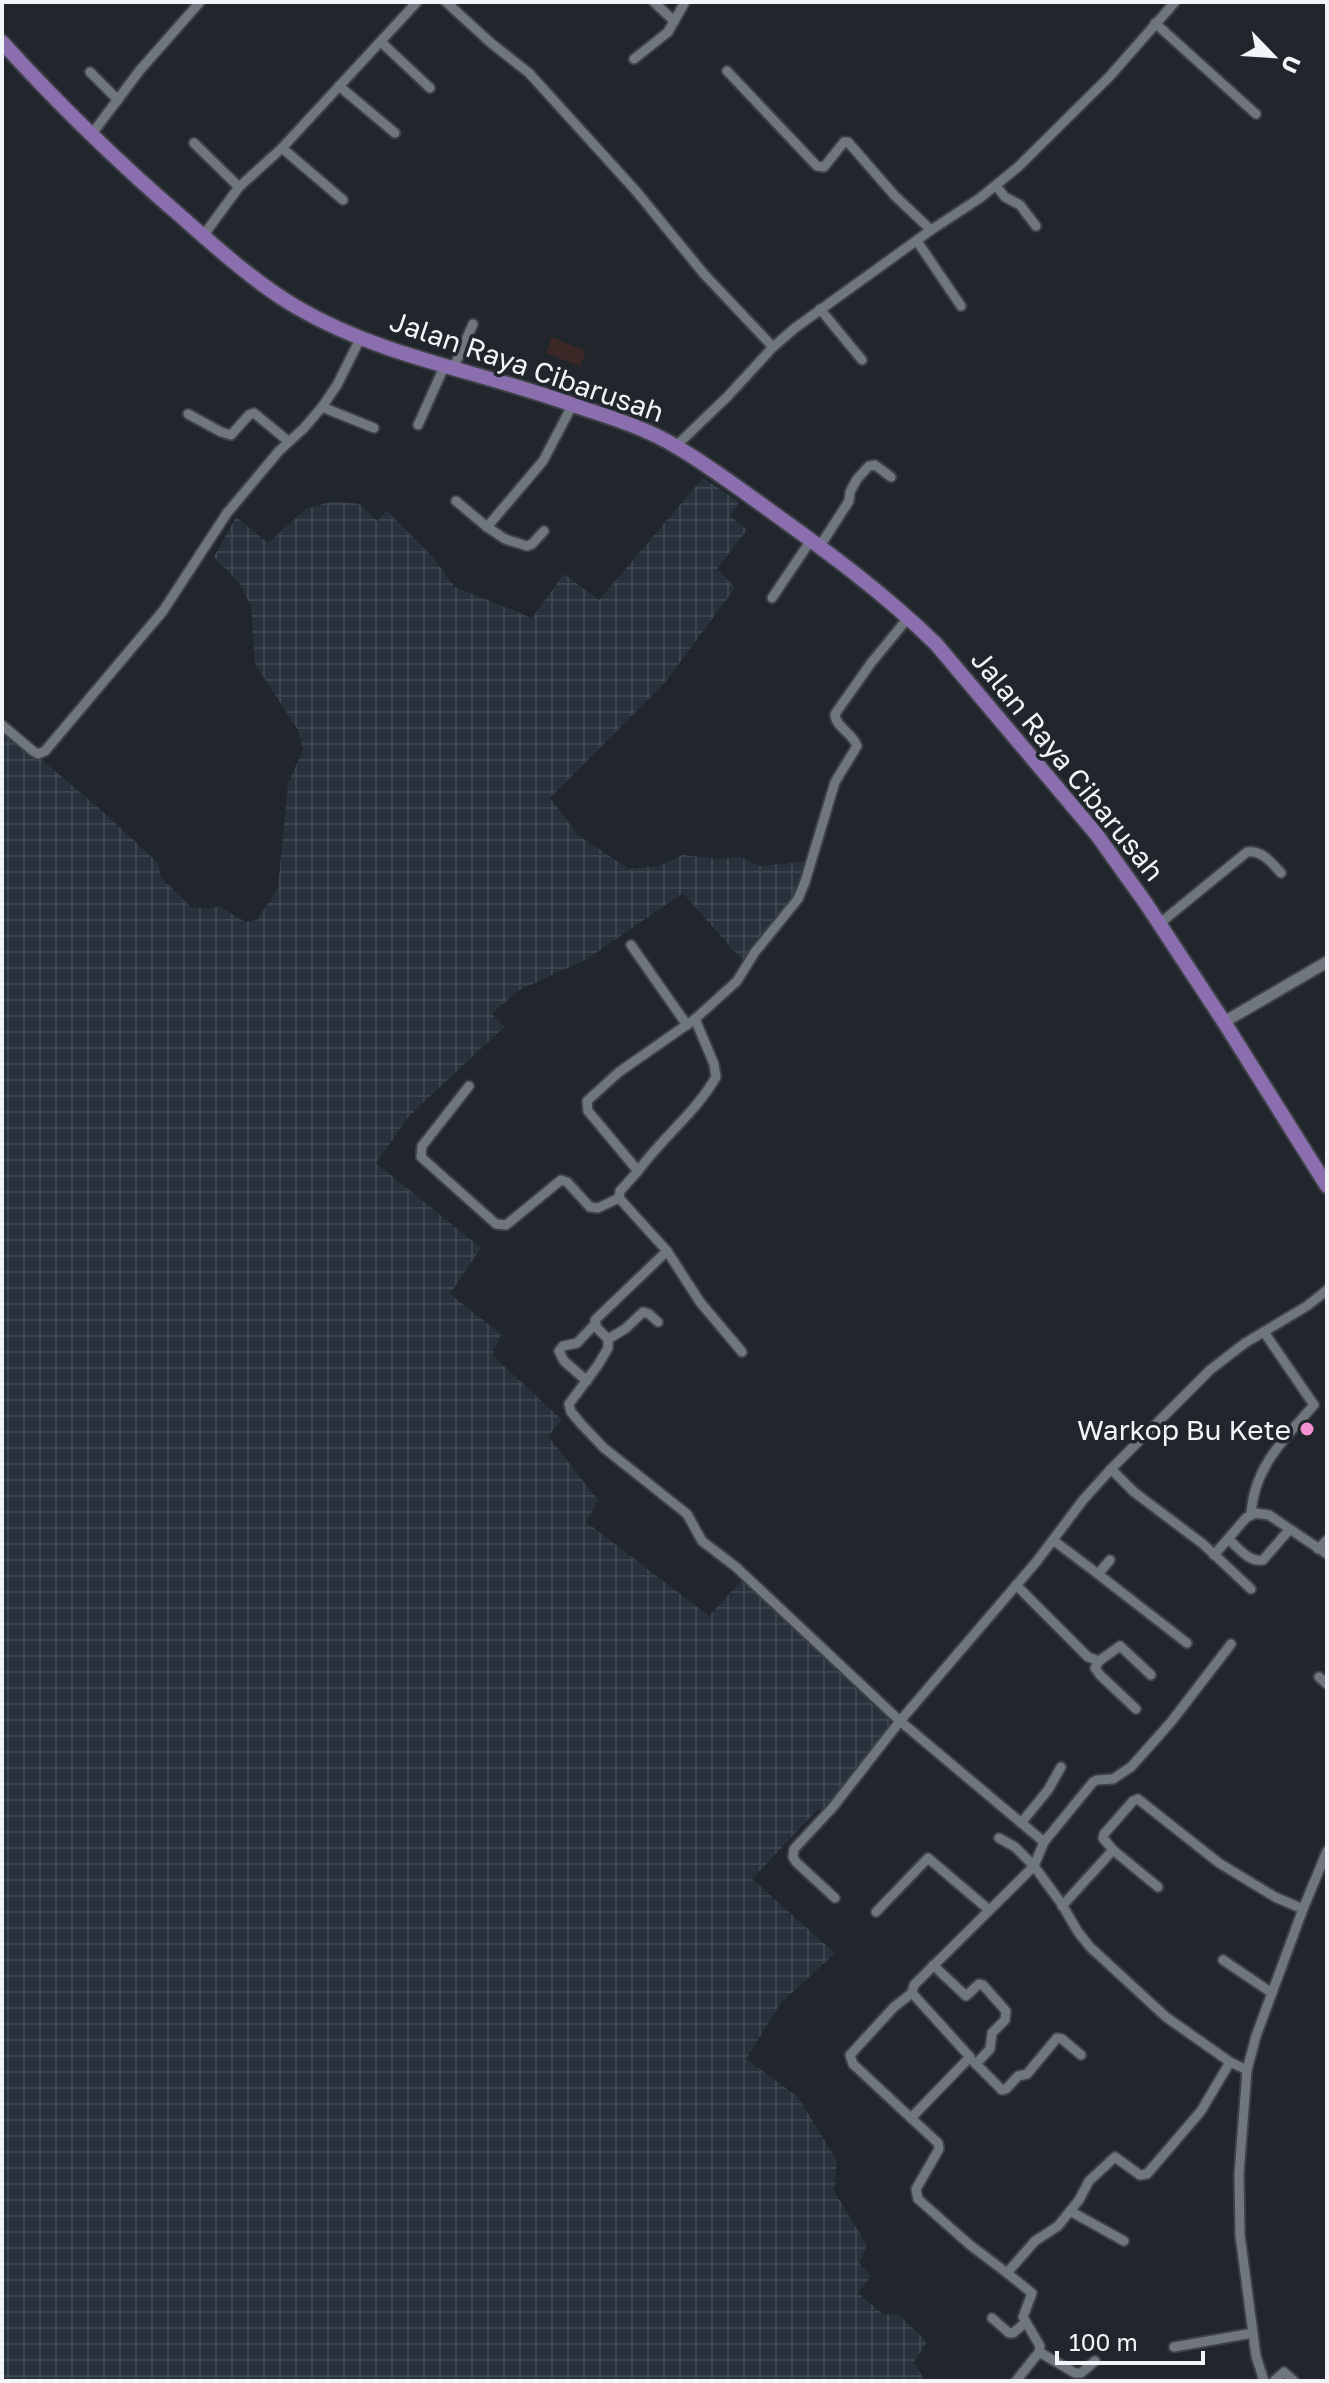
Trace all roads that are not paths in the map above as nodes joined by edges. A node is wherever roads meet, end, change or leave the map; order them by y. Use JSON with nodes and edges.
{"nodes":[{"id":1,"x":200,"y":2,"type":"edge"},
{"id":2,"x":417,"y":2,"type":"edge"},
{"id":3,"x":446,"y":2,"type":"edge"},
{"id":4,"x":654,"y":2,"type":"edge"},
{"id":5,"x":685,"y":2,"type":"edge"},
{"id":6,"x":1168,"y":4,"type":"edge"},
{"id":7,"x":674,"y":21,"type":"junction"},
{"id":8,"x":1155,"y":23,"type":"junction"},
{"id":9,"x":2,"y":42,"type":"edge"},
{"id":10,"x":381,"y":42,"type":"junction"},
{"id":11,"x":634,"y":59,"type":"dead end"},
{"id":12,"x":727,"y":71,"type":"dead end"},
{"id":13,"x":90,"y":72,"type":"dead end"},
{"id":14,"x":339,"y":86,"type":"junction"},
{"id":15,"x":430,"y":88,"type":"dead end"},
{"id":16,"x":118,"y":100,"type":"junction"},
{"id":17,"x":1256,"y":114,"type":"dead end"},
{"id":18,"x":395,"y":133,"type":"dead end"},
{"id":19,"x":91,"y":135,"type":"junction"},
{"id":20,"x":194,"y":143,"type":"dead end"},
{"id":21,"x":282,"y":148,"type":"junction"},
{"id":22,"x":996,"y":186,"type":"junction"},
{"id":23,"x":239,"y":187,"type":"junction"},
{"id":24,"x":343,"y":200,"type":"dead end"},
{"id":25,"x":1036,"y":226,"type":"dead end"},
{"id":26,"x":931,"y":230,"type":"junction"},
{"id":27,"x":203,"y":236,"type":"junction"},
{"id":28,"x":917,"y":241,"type":"junction"},
{"id":29,"x":961,"y":306,"type":"dead end"},
{"id":30,"x":820,"y":309,"type":"junction"},
{"id":31,"x":473,"y":324,"type":"dead end"},
{"id":32,"x":361,"y":337,"type":"junction"},
{"id":33,"x":773,"y":347,"type":"junction"},
{"id":34,"x":862,"y":360,"type":"dead end"},
{"id":35,"x":448,"y":368,"type":"junction"},
{"id":36,"x":573,"y":404,"type":"junction"},
{"id":37,"x":322,"y":407,"type":"junction"},
{"id":38,"x":188,"y":414,"type":"dead end"},
{"id":39,"x":418,"y":425,"type":"dead end"},
{"id":40,"x":374,"y":428,"type":"dead end"},
{"id":41,"x":288,"y":441,"type":"junction"},
{"id":42,"x":676,"y":446,"type":"junction"},
{"id":43,"x":891,"y":477,"type":"dead end"},
{"id":44,"x":456,"y":501,"type":"dead end"},
{"id":45,"x":487,"y":527,"type":"junction"},
{"id":46,"x":544,"y":531,"type":"dead end"},
{"id":47,"x":815,"y":543,"type":"junction"},
{"id":48,"x":772,"y":598,"type":"dead end"},
{"id":49,"x":908,"y":618,"type":"junction"},
{"id":50,"x":2,"y":725,"type":"edge"},
{"id":51,"x":1281,"y":873,"type":"dead end"},
{"id":52,"x":1159,"y":924,"type":"junction"},
{"id":53,"x":631,"y":945,"type":"dead end"},
{"id":54,"x":1327,"y":962,"type":"edge"},
{"id":55,"x":691,"y":1022,"type":"junction"},
{"id":56,"x":1224,"y":1022,"type":"junction"},
{"id":57,"x":469,"y":1086,"type":"dead end"},
{"id":58,"x":638,"y":1171,"type":"junction"},
{"id":59,"x":1327,"y":1183,"type":"edge"},
{"id":60,"x":619,"y":1198,"type":"junction"},
{"id":61,"x":667,"y":1251,"type":"junction"},
{"id":62,"x":1327,"y":1290,"type":"edge"},
{"id":63,"x":658,"y":1322,"type":"dead end"},
{"id":64,"x":595,"y":1324,"type":"junction"},
{"id":65,"x":1264,"y":1332,"type":"junction"},
{"id":66,"x":608,"y":1339,"type":"junction"},
{"id":67,"x":742,"y":1352,"type":"dead end"},
{"id":68,"x":587,"y":1381,"type":"junction"},
{"id":69,"x":1111,"y":1469,"type":"junction"},
{"id":70,"x":1251,"y":1514,"type":"junction"},
{"id":71,"x":1289,"y":1530,"type":"junction"},
{"id":72,"x":1228,"y":1539,"type":"junction"},
{"id":73,"x":1053,"y":1540,"type":"junction"},
{"id":74,"x":1327,"y":1540,"type":"edge"},
{"id":75,"x":1323,"y":1552,"type":"edge"},
{"id":76,"x":1214,"y":1555,"type":"junction"},
{"id":77,"x":1110,"y":1560,"type":"dead end"},
{"id":78,"x":1098,"y":1574,"type":"junction"},
{"id":79,"x":1016,"y":1585,"type":"junction"},
{"id":80,"x":1251,"y":1589,"type":"dead end"},
{"id":81,"x":1187,"y":1643,"type":"dead end"},
{"id":82,"x":1231,"y":1644,"type":"dead end"},
{"id":83,"x":1099,"y":1661,"type":"junction"},
{"id":84,"x":1151,"y":1675,"type":"dead end"},
{"id":85,"x":1136,"y":1709,"type":"dead end"},
{"id":86,"x":900,"y":1721,"type":"junction"},
{"id":87,"x":1061,"y":1767,"type":"dead end"},
{"id":88,"x":1021,"y":1823,"type":"junction"},
{"id":89,"x":999,"y":1838,"type":"dead end"},
{"id":90,"x":1044,"y":1842,"type":"junction"},
{"id":91,"x":1113,"y":1850,"type":"junction"},
{"id":92,"x":1325,"y":1859,"type":"edge"},
{"id":93,"x":1034,"y":1866,"type":"junction"},
{"id":94,"x":1158,"y":1887,"type":"dead end"},
{"id":95,"x":835,"y":1898,"type":"dead end"},
{"id":96,"x":1062,"y":1906,"type":"junction"},
{"id":97,"x":988,"y":1909,"type":"junction"},
{"id":98,"x":1303,"y":1909,"type":"junction"},
{"id":99,"x":876,"y":1912,"type":"dead end"},
{"id":100,"x":1223,"y":1960,"type":"dead end"},
{"id":101,"x":933,"y":1965,"type":"junction"},
{"id":102,"x":912,"y":1993,"type":"junction"},
{"id":103,"x":1272,"y":1993,"type":"junction"},
{"id":104,"x":1081,"y":2055,"type":"dead end"},
{"id":105,"x":973,"y":2060,"type":"junction"},
{"id":106,"x":1230,"y":2062,"type":"junction"},
{"id":107,"x":1247,"y":2070,"type":"junction"},
{"id":108,"x":911,"y":2118,"type":"junction"},
{"id":109,"x":1070,"y":2211,"type":"junction"},
{"id":110,"x":1124,"y":2241,"type":"dead end"},
{"id":111,"x":1007,"y":2273,"type":"junction"},
{"id":112,"x":992,"y":2318,"type":"dead end"},
{"id":113,"x":1025,"y":2323,"type":"junction"},
{"id":114,"x":1253,"y":2333,"type":"junction"},
{"id":115,"x":1174,"y":2347,"type":"dead end"},
{"id":116,"x":1039,"y":2352,"type":"junction"},
{"id":117,"x":1095,"y":2361,"type":"dead end"},
{"id":118,"x":1016,"y":2381,"type":"edge"},
{"id":119,"x":1264,"y":2381,"type":"edge"},
{"id":120,"x":1274,"y":2381,"type":"edge"},
{"id":121,"x":1294,"y":2381,"type":"edge"}],
"edges":[{"from":1,"to":16,"type":"street"},
{"from":2,"to":10,"type":"street"},
{"from":3,"to":33,"type":"street"},
{"from":4,"to":7,"type":"street"},
{"from":5,"to":7,"type":"street"},
{"from":6,"to":8,"type":"street"},
{"from":7,"to":11,"type":"street"},
{"from":8,"to":17,"type":"street"},
{"from":8,"to":22,"type":"street"},
{"from":9,"to":19,"type":"main road","name":"Jalan Raya Cibarusah"},
{"from":10,"to":14,"type":"street"},
{"from":10,"to":15,"type":"street"},
{"from":12,"to":26,"type":"street"},
{"from":13,"to":16,"type":"street"},
{"from":14,"to":18,"type":"street"},
{"from":14,"to":21,"type":"street"},
{"from":16,"to":19,"type":"street"},
{"from":19,"to":27,"type":"main road","name":"Jalan Raya Cibarusah"},
{"from":20,"to":23,"type":"street"},
{"from":21,"to":23,"type":"street"},
{"from":21,"to":24,"type":"street"},
{"from":22,"to":25,"type":"street"},
{"from":22,"to":26,"type":"street"},
{"from":23,"to":27,"type":"street"},
{"from":26,"to":28,"type":"street"},
{"from":27,"to":32,"type":"main road","name":"Jalan Raya Cibarusah"},
{"from":28,"to":29,"type":"street"},
{"from":28,"to":30,"type":"street"},
{"from":30,"to":33,"type":"street"},
{"from":30,"to":34,"type":"street"},
{"from":31,"to":35,"type":"street"},
{"from":32,"to":35,"type":"main road","name":"Jalan Raya Cibarusah"},
{"from":32,"to":37,"type":"street"},
{"from":33,"to":42,"type":"street"},
{"from":35,"to":36,"type":"main road","name":"Jalan Raya Cibarusah"},
{"from":35,"to":39,"type":"street"},
{"from":36,"to":42,"type":"main road","name":"Jalan Raya Cibarusah"},
{"from":36,"to":45,"type":"street"},
{"from":37,"to":40,"type":"street"},
{"from":37,"to":41,"type":"street"},
{"from":38,"to":41,"type":"street"},
{"from":41,"to":50,"type":"street"},
{"from":42,"to":47,"type":"main road","name":"Jalan Raya Cibarusah"},
{"from":43,"to":47,"type":"street"},
{"from":44,"to":45,"type":"street"},
{"from":45,"to":46,"type":"street"},
{"from":47,"to":48,"type":"street"},
{"from":47,"to":49,"type":"main road","name":"Jalan Raya Cibarusah"},
{"from":49,"to":52,"type":"main road","name":"Jalan Raya Cibarusah"},
{"from":49,"to":55,"type":"street"},
{"from":51,"to":52,"type":"street"},
{"from":52,"to":56,"type":"main road","name":"Jalan Raya Cibarusah"},
{"from":53,"to":55,"type":"street"},
{"from":54,"to":56,"type":"street"},
{"from":55,"to":58,"type":"street"},
{"from":55,"to":58,"type":"street"},
{"from":56,"to":59,"type":"main road","name":"Jalan Raya Cibarusah"},
{"from":57,"to":60,"type":"street"},
{"from":58,"to":60,"type":"street"},
{"from":60,"to":61,"type":"street"},
{"from":61,"to":64,"type":"street"},
{"from":61,"to":67,"type":"street"},
{"from":62,"to":65,"type":"street"},
{"from":63,"to":66,"type":"street"},
{"from":64,"to":66,"type":"street"},
{"from":64,"to":68,"type":"street"},
{"from":65,"to":69,"type":"street"},
{"from":65,"to":70,"type":"street"},
{"from":66,"to":68,"type":"street"},
{"from":68,"to":86,"type":"street"},
{"from":69,"to":73,"type":"street"},
{"from":69,"to":76,"type":"street"},
{"from":70,"to":71,"type":"street"},
{"from":70,"to":72,"type":"street"},
{"from":71,"to":72,"type":"street"},
{"from":71,"to":75,"type":"street"},
{"from":72,"to":76,"type":"street"},
{"from":73,"to":78,"type":"street"},
{"from":73,"to":79,"type":"street"},
{"from":74,"to":75,"type":"street"},
{"from":76,"to":80,"type":"street"},
{"from":77,"to":78,"type":"street"},
{"from":78,"to":81,"type":"street"},
{"from":79,"to":83,"type":"street"},
{"from":79,"to":86,"type":"street"},
{"from":82,"to":90,"type":"street"},
{"from":83,"to":84,"type":"street"},
{"from":83,"to":85,"type":"street"},
{"from":86,"to":88,"type":"street"},
{"from":86,"to":95,"type":"street"},
{"from":87,"to":88,"type":"street"},
{"from":88,"to":90,"type":"street"},
{"from":89,"to":93,"type":"street"},
{"from":90,"to":93,"type":"street"},
{"from":91,"to":94,"type":"street"},
{"from":91,"to":96,"type":"street"},
{"from":91,"to":98,"type":"street"},
{"from":92,"to":98,"type":"street"},
{"from":93,"to":96,"type":"street"},
{"from":93,"to":97,"type":"street"},
{"from":96,"to":106,"type":"street"},
{"from":97,"to":99,"type":"street"},
{"from":97,"to":101,"type":"street"},
{"from":98,"to":103,"type":"street"},
{"from":100,"to":103,"type":"street"},
{"from":101,"to":102,"type":"street"},
{"from":101,"to":105,"type":"street"},
{"from":102,"to":105,"type":"street"},
{"from":102,"to":108,"type":"street"},
{"from":103,"to":107,"type":"street"},
{"from":104,"to":105,"type":"street"},
{"from":105,"to":108,"type":"street"},
{"from":106,"to":107,"type":"street"},
{"from":106,"to":109,"type":"street"},
{"from":107,"to":114,"type":"street"},
{"from":108,"to":111,"type":"street"},
{"from":109,"to":110,"type":"street"},
{"from":109,"to":111,"type":"street"},
{"from":111,"to":113,"type":"street"},
{"from":112,"to":113,"type":"street"},
{"from":113,"to":116,"type":"street"},
{"from":114,"to":115,"type":"street"},
{"from":114,"to":119,"type":"street"},
{"from":116,"to":117,"type":"street"},
{"from":116,"to":118,"type":"street"},
{"from":120,"to":121,"type":"street"}]}
